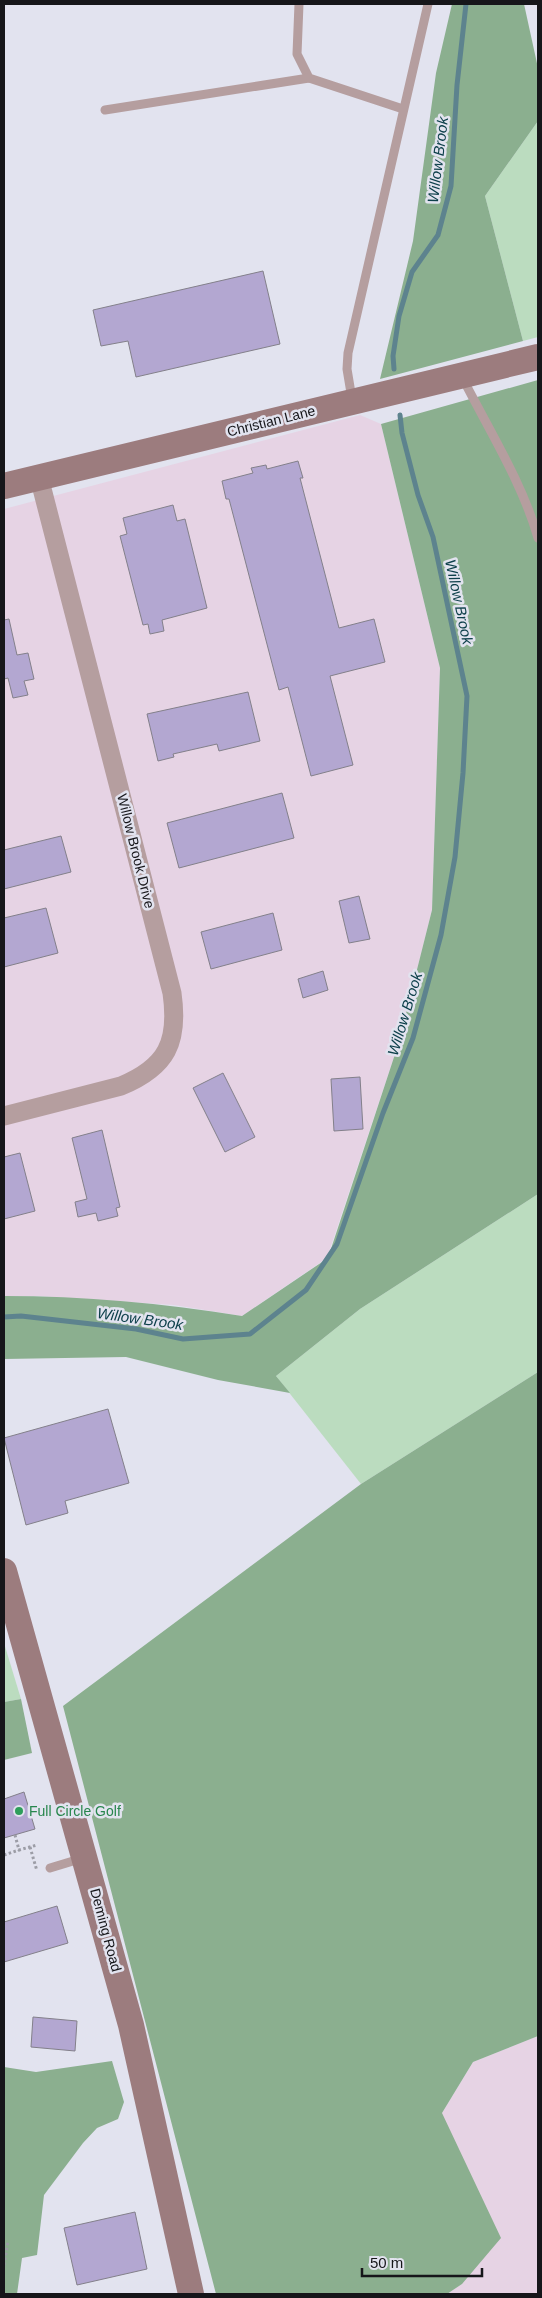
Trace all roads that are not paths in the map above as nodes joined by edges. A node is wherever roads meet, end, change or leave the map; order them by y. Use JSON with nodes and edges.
{"nodes":[{"id":1,"x":299,"y":4,"type":"edge"},
{"id":2,"x":428,"y":4,"type":"edge"},
{"id":3,"x":309,"y":78,"type":"junction"},
{"id":4,"x":403,"y":109,"type":"junction"},
{"id":5,"x":105,"y":110,"type":"dead end"},
{"id":6,"x":538,"y":357,"type":"edge"},
{"id":7,"x":461,"y":375,"type":"junction"},
{"id":8,"x":353,"y":401,"type":"junction"},
{"id":9,"x":39,"y":477,"type":"junction"},
{"id":10,"x":4,"y":486,"type":"edge"},
{"id":11,"x":536,"y":522,"type":"edge"},
{"id":12,"x":538,"y":538,"type":"edge"},
{"id":13,"x":4,"y":1116,"type":"edge"},
{"id":14,"x":4,"y":1571,"type":"edge"},
{"id":15,"x":85,"y":1858,"type":"junction"},
{"id":16,"x":50,"y":1868,"type":"dead end"},
{"id":17,"x":191,"y":2294,"type":"edge"}],
"edges":[{"from":1,"to":3,"type":"lane"},
{"from":2,"to":4,"type":"lane"},
{"from":3,"to":4,"type":"lane"},
{"from":3,"to":5,"type":"lane"},
{"from":4,"to":8,"type":"lane"},
{"from":6,"to":7,"type":"street","name":"Christian Lane"},
{"from":7,"to":8,"type":"street","name":"Christian Lane"},
{"from":7,"to":11,"type":"lane"},
{"from":8,"to":9,"type":"street","name":"Christian Lane"},
{"from":9,"to":10,"type":"street","name":"Christian Lane"},
{"from":9,"to":13,"type":"street","name":"Willow Brook Drive"},
{"from":11,"to":12,"type":"lane"},
{"from":14,"to":15,"type":"street","name":"Deming Road"},
{"from":15,"to":16,"type":"lane"},
{"from":15,"to":17,"type":"street","name":"Deming Road"}]}
